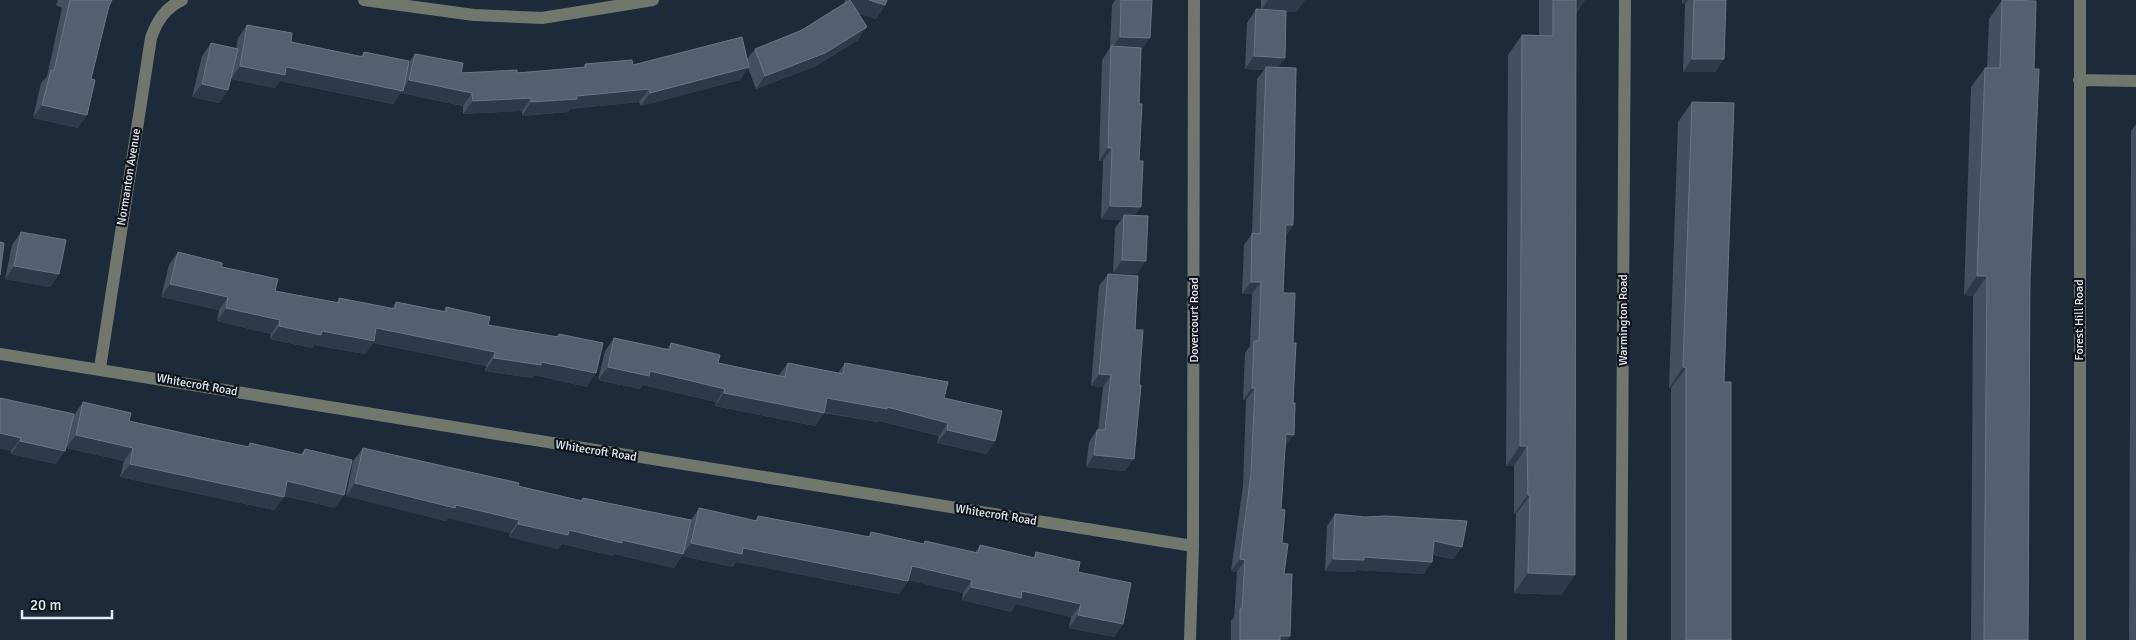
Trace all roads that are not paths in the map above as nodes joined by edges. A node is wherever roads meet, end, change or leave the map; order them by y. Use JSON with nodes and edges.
{"nodes":[{"id":1,"x":182,"y":0,"type":"edge"},
{"id":2,"x":364,"y":0,"type":"edge"},
{"id":3,"x":654,"y":0,"type":"edge"},
{"id":4,"x":1194,"y":0,"type":"edge"},
{"id":5,"x":1625,"y":0,"type":"edge"},
{"id":6,"x":2080,"y":0,"type":"edge"},
{"id":7,"x":2078,"y":80,"type":"junction"},
{"id":8,"x":2136,"y":81,"type":"edge"},
{"id":9,"x":0,"y":354,"type":"edge"},
{"id":10,"x":100,"y":368,"type":"junction"},
{"id":11,"x":1193,"y":546,"type":"junction"},
{"id":12,"x":1190,"y":640,"type":"edge"},
{"id":13,"x":1621,"y":640,"type":"edge"},
{"id":14,"x":2080,"y":640,"type":"edge"}],
"edges":[{"from":1,"to":10,"type":"street","name":"Normanton Avenue"},
{"from":2,"to":3,"type":"street"},
{"from":4,"to":11,"type":"street","name":"Dovercourt Road"},
{"from":5,"to":13,"type":"street","name":"Warmington Road"},
{"from":6,"to":7,"type":"street","name":"Forest Hill Road"},
{"from":7,"to":8,"type":"street"},
{"from":7,"to":14,"type":"street","name":"Forest Hill Road"},
{"from":9,"to":10,"type":"street","name":"Whitecroft Road"},
{"from":10,"to":11,"type":"street","name":"Whitecroft Road"},
{"from":11,"to":12,"type":"street","name":"Dovercourt Road"}]}
